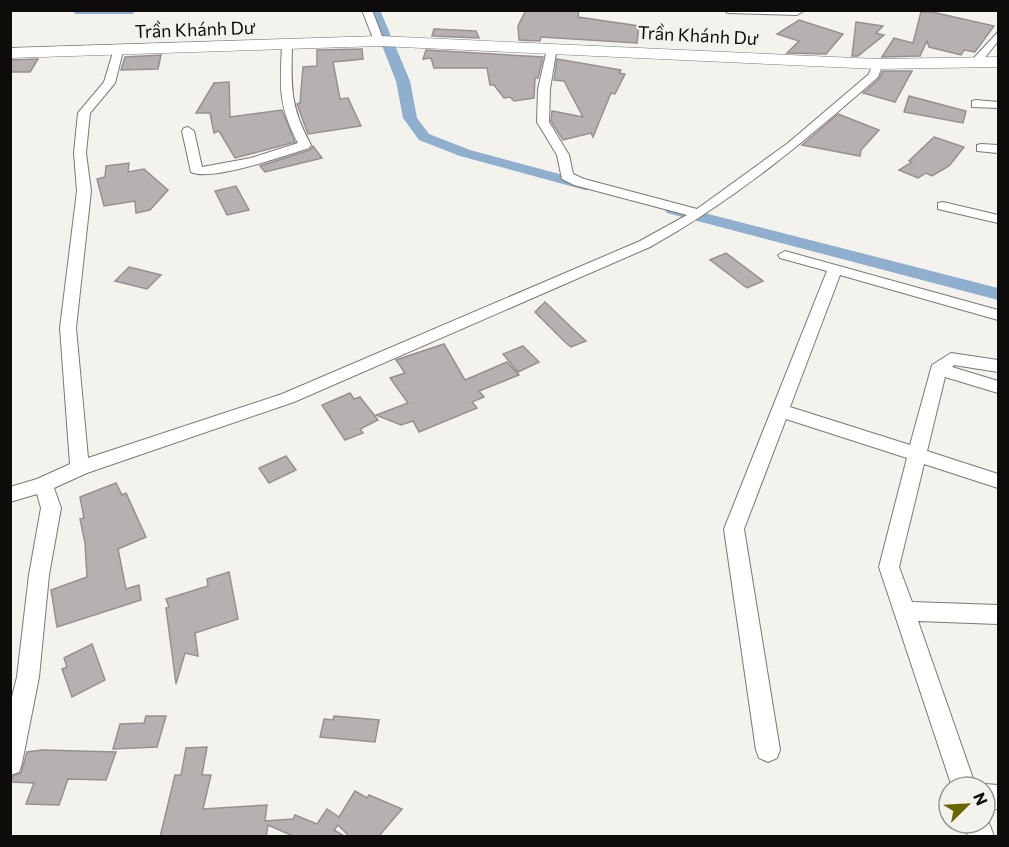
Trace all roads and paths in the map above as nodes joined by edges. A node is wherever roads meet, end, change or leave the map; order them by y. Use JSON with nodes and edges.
{"nodes":[{"id":1,"x":368,"y":10,"type":"edge"},
{"id":2,"x":728,"y":10,"type":"edge"},
{"id":3,"x":797,"y":12,"type":"edge"},
{"id":4,"x":999,"y":36,"type":"edge"},
{"id":5,"x":385,"y":41,"type":"junction"},
{"id":6,"x":287,"y":45,"type":"junction"},
{"id":7,"x":552,"y":47,"type":"junction"},
{"id":8,"x":118,"y":51,"type":"junction"},
{"id":9,"x":10,"y":53,"type":"edge"},
{"id":10,"x":976,"y":62,"type":"junction"},
{"id":11,"x":999,"y":62,"type":"edge"},
{"id":12,"x":877,"y":64,"type":"junction"},
{"id":13,"x":976,"y":104,"type":"dead end"},
{"id":14,"x":999,"y":105,"type":"edge"},
{"id":15,"x":188,"y":131,"type":"dead end"},
{"id":16,"x":981,"y":148,"type":"dead end"},
{"id":17,"x":999,"y":148,"type":"edge"},
{"id":18,"x":943,"y":206,"type":"dead end"},
{"id":19,"x":696,"y":216,"type":"junction"},
{"id":20,"x":999,"y":219,"type":"edge"},
{"id":21,"x":785,"y":255,"type":"dead end"},
{"id":22,"x":835,"y":269,"type":"junction"},
{"id":23,"x":999,"y":315,"type":"edge"},
{"id":24,"x":999,"y":366,"type":"edge"},
{"id":25,"x":938,"y":369,"type":"junction"},
{"id":26,"x":999,"y":387,"type":"edge"},
{"id":27,"x":780,"y":410,"type":"junction"},
{"id":28,"x":917,"y":454,"type":"junction"},
{"id":29,"x":80,"y":468,"type":"junction"},
{"id":30,"x":999,"y":481,"type":"edge"},
{"id":31,"x":44,"y":485,"type":"junction"},
{"id":32,"x":10,"y":495,"type":"edge"},
{"id":33,"x":904,"y":611,"type":"junction"},
{"id":34,"x":999,"y":614,"type":"edge"},
{"id":35,"x":768,"y":750,"type":"dead end"},
{"id":36,"x":10,"y":763,"type":"edge"},
{"id":37,"x":960,"y":775,"type":"edge"}],
"edges":[{"from":1,"to":5,"type":"street"},
{"from":2,"to":3,"type":"street"},
{"from":4,"to":10,"type":"street"},
{"from":5,"to":6,"type":"street","name":"Trần Khánh Dư"},
{"from":5,"to":7,"type":"street","name":"Trần Khánh Dư"},
{"from":6,"to":8,"type":"street","name":"Trần Khánh Dư"},
{"from":6,"to":15,"type":"street"},
{"from":7,"to":12,"type":"street","name":"Trần Khánh Dư"},
{"from":7,"to":19,"type":"street"},
{"from":8,"to":9,"type":"street","name":"Trần Khánh Dư"},
{"from":8,"to":29,"type":"street"},
{"from":10,"to":11,"type":"street","name":"Trần Khánh Dư"},
{"from":10,"to":12,"type":"street","name":"Trần Khánh Dư"},
{"from":12,"to":19,"type":"street"},
{"from":13,"to":14,"type":"street"},
{"from":16,"to":17,"type":"street"},
{"from":18,"to":20,"type":"street"},
{"from":19,"to":29,"type":"street"},
{"from":21,"to":22,"type":"street"},
{"from":22,"to":23,"type":"street"},
{"from":22,"to":27,"type":"street"},
{"from":24,"to":25,"type":"street"},
{"from":25,"to":26,"type":"street"},
{"from":25,"to":28,"type":"street"},
{"from":27,"to":28,"type":"street"},
{"from":27,"to":35,"type":"street"},
{"from":28,"to":30,"type":"street"},
{"from":28,"to":33,"type":"street"},
{"from":29,"to":31,"type":"street"},
{"from":31,"to":32,"type":"street"},
{"from":31,"to":36,"type":"street"},
{"from":33,"to":34,"type":"street"},
{"from":33,"to":37,"type":"street"}]}
